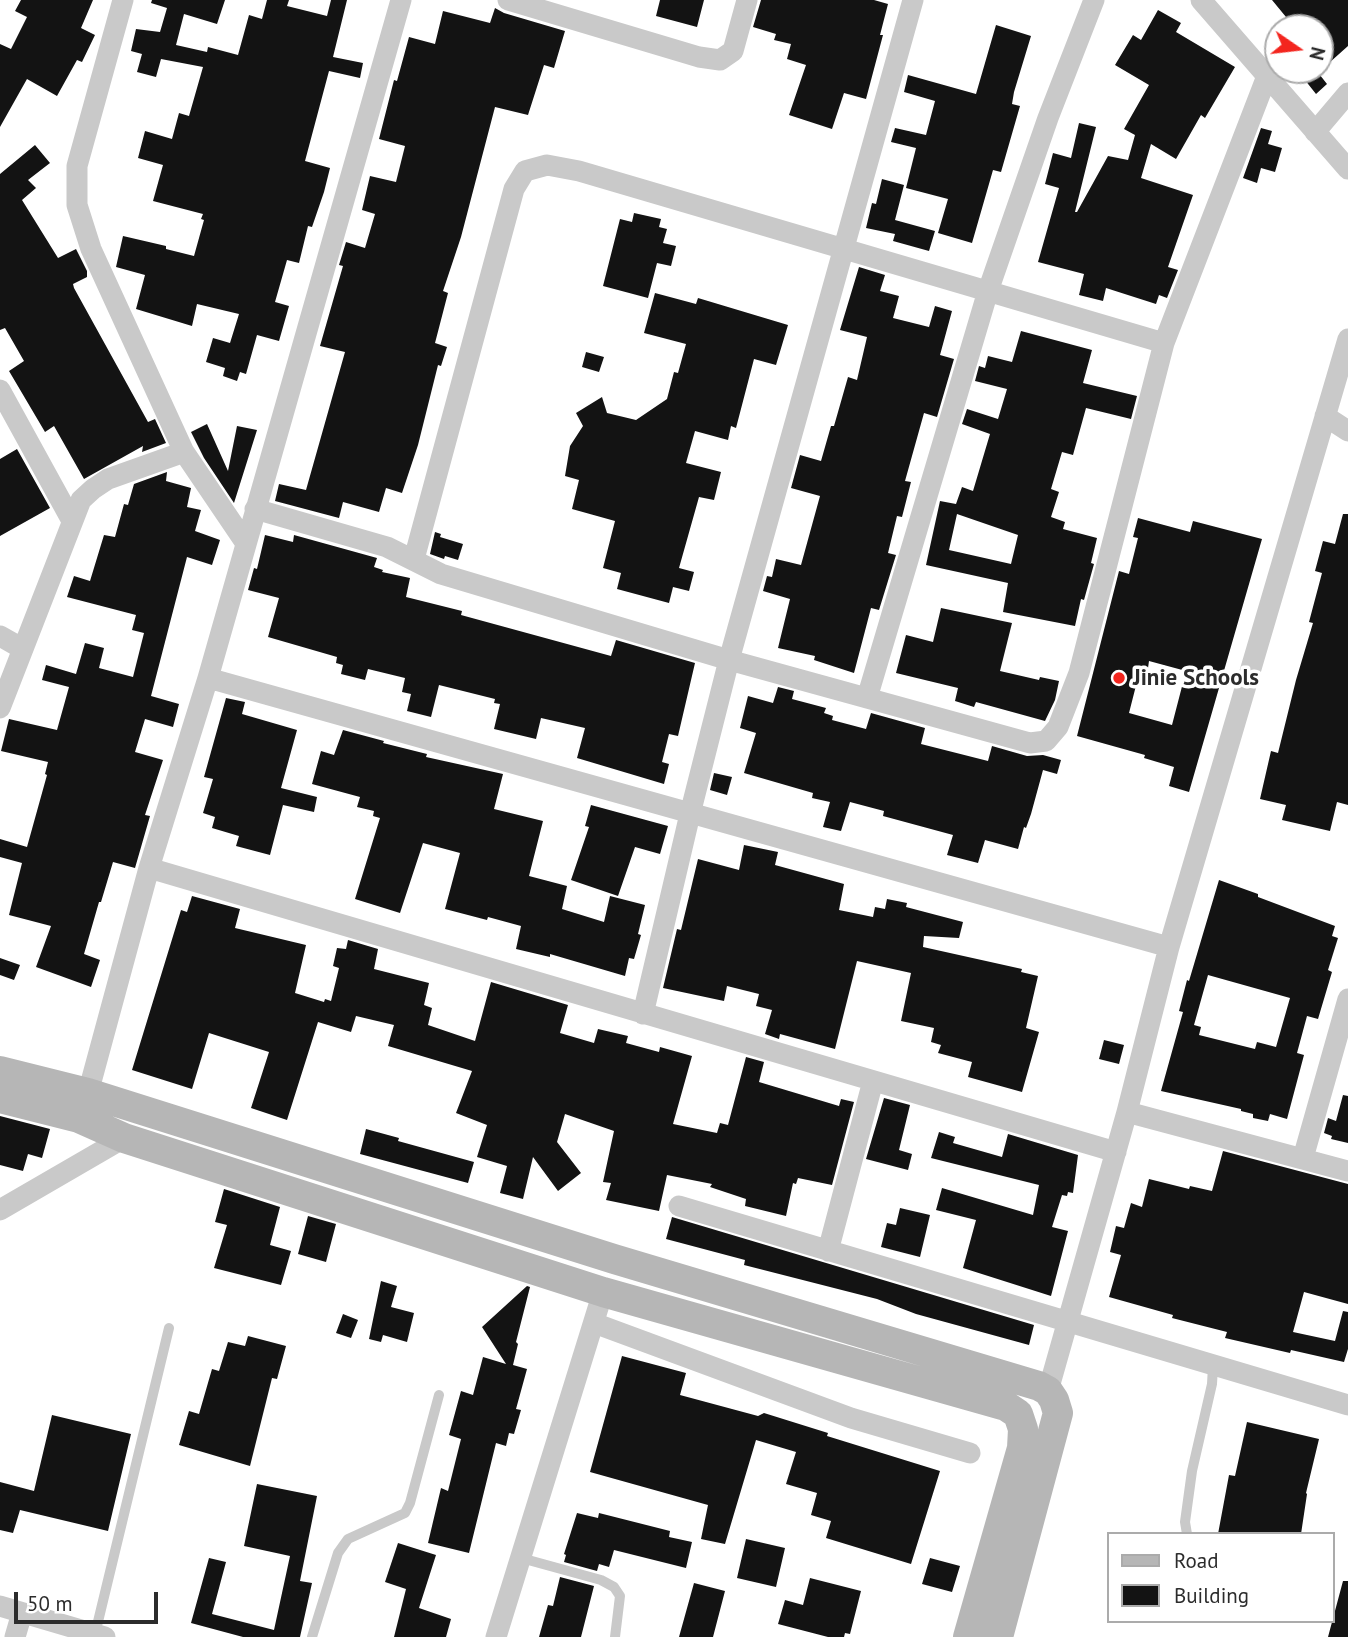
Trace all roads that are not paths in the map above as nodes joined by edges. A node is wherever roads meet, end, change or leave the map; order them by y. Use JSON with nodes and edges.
{"nodes":[{"id":1,"x":123,"y":0,"type":"edge"},
{"id":2,"x":401,"y":0,"type":"edge"},
{"id":3,"x":508,"y":0,"type":"edge"},
{"id":4,"x":747,"y":0,"type":"edge"},
{"id":5,"x":913,"y":0,"type":"edge"},
{"id":6,"x":1094,"y":0,"type":"edge"},
{"id":7,"x":1201,"y":0,"type":"edge"},
{"id":8,"x":573,"y":9,"type":"edge"},
{"id":9,"x":1264,"y":73,"type":"edge"},
{"id":10,"x":1264,"y":84,"type":"edge"},
{"id":11,"x":1274,"y":84,"type":"edge"},
{"id":12,"x":1348,"y":93,"type":"edge"},
{"id":13,"x":1315,"y":132,"type":"junction"},
{"id":14,"x":1348,"y":169,"type":"edge"},
{"id":15,"x":844,"y":247,"type":"junction"},
{"id":16,"x":988,"y":291,"type":"junction"},
{"id":17,"x":1348,"y":339,"type":"edge"},
{"id":18,"x":1164,"y":343,"type":"junction"},
{"id":19,"x":0,"y":390,"type":"edge"},
{"id":20,"x":1325,"y":416,"type":"junction"},
{"id":21,"x":1348,"y":431,"type":"edge"},
{"id":22,"x":184,"y":452,"type":"junction"},
{"id":23,"x":255,"y":509,"type":"junction"},
{"id":24,"x":72,"y":521,"type":"junction"},
{"id":25,"x":245,"y":542,"type":"junction"},
{"id":26,"x":414,"y":559,"type":"junction"},
{"id":27,"x":0,"y":636,"type":"edge"},
{"id":28,"x":23,"y":649,"type":"junction"},
{"id":29,"x":729,"y":660,"type":"junction"},
{"id":30,"x":208,"y":678,"type":"junction"},
{"id":31,"x":867,"y":698,"type":"junction"},
{"id":32,"x":0,"y":708,"type":"edge"},
{"id":33,"x":690,"y":814,"type":"junction"},
{"id":34,"x":149,"y":868,"type":"junction"},
{"id":35,"x":1169,"y":947,"type":"junction"},
{"id":36,"x":1348,"y":999,"type":"edge"},
{"id":37,"x":643,"y":1014,"type":"junction"},
{"id":38,"x":0,"y":1071,"type":"edge"},
{"id":39,"x":873,"y":1081,"type":"junction"},
{"id":40,"x":88,"y":1093,"type":"junction"},
{"id":41,"x":0,"y":1098,"type":"edge"},
{"id":42,"x":1127,"y":1112,"type":"junction"},
{"id":43,"x":124,"y":1138,"type":"junction"},
{"id":44,"x":1116,"y":1153,"type":"junction"},
{"id":45,"x":1303,"y":1158,"type":"junction"},
{"id":46,"x":1348,"y":1171,"type":"edge"},
{"id":47,"x":679,"y":1206,"type":"dead end"},
{"id":48,"x":451,"y":1208,"type":"junction"},
{"id":49,"x":0,"y":1210,"type":"edge"},
{"id":50,"x":443,"y":1240,"type":"junction"},
{"id":51,"x":828,"y":1251,"type":"junction"},
{"id":52,"x":603,"y":1292,"type":"junction"},
{"id":53,"x":594,"y":1323,"type":"junction"},
{"id":54,"x":1068,"y":1323,"type":"junction"},
{"id":55,"x":169,"y":1328,"type":"dead end"},
{"id":56,"x":1213,"y":1366,"type":"junction"},
{"id":57,"x":1048,"y":1391,"type":"junction"},
{"id":58,"x":439,"y":1395,"type":"dead end"},
{"id":59,"x":1348,"y":1405,"type":"edge"},
{"id":60,"x":970,"y":1453,"type":"dead end"},
{"id":61,"x":1187,"y":1532,"type":"edge"},
{"id":62,"x":521,"y":1558,"type":"junction"},
{"id":63,"x":0,"y":1606,"type":"edge"},
{"id":64,"x":22,"y":1613,"type":"junction"},
{"id":65,"x":984,"y":1633,"type":"edge"},
{"id":66,"x":100,"y":1636,"type":"edge"},
{"id":67,"x":15,"y":1637,"type":"edge"},
{"id":68,"x":312,"y":1637,"type":"edge"},
{"id":69,"x":496,"y":1637,"type":"edge"},
{"id":70,"x":615,"y":1637,"type":"edge"}],
"edges":[{"from":1,"to":22,"type":"street"},
{"from":2,"to":23,"type":"street"},
{"from":3,"to":8,"type":"street"},
{"from":4,"to":8,"type":"street"},
{"from":5,"to":15,"type":"street"},
{"from":6,"to":16,"type":"street"},
{"from":7,"to":9,"type":"street"},
{"from":10,"to":18,"type":"street"},
{"from":11,"to":13,"type":"street"},
{"from":12,"to":13,"type":"street"},
{"from":13,"to":14,"type":"street"},
{"from":15,"to":16,"type":"street"},
{"from":15,"to":26,"type":"street"},
{"from":15,"to":29,"type":"street"},
{"from":16,"to":18,"type":"street"},
{"from":16,"to":31,"type":"street"},
{"from":17,"to":20,"type":"street"},
{"from":18,"to":31,"type":"street"},
{"from":19,"to":24,"type":"street"},
{"from":20,"to":21,"type":"street"},
{"from":20,"to":35,"type":"street"},
{"from":22,"to":24,"type":"street"},
{"from":22,"to":25,"type":"street"},
{"from":23,"to":25,"type":"street"},
{"from":23,"to":26,"type":"street"},
{"from":24,"to":28,"type":"street"},
{"from":25,"to":30,"type":"street"},
{"from":26,"to":29,"type":"street"},
{"from":27,"to":28,"type":"street"},
{"from":28,"to":32,"type":"street"},
{"from":29,"to":31,"type":"street"},
{"from":29,"to":33,"type":"street"},
{"from":30,"to":33,"type":"street"},
{"from":30,"to":34,"type":"street"},
{"from":33,"to":35,"type":"street"},
{"from":33,"to":37,"type":"street"},
{"from":34,"to":37,"type":"street"},
{"from":34,"to":40,"type":"street"},
{"from":35,"to":42,"type":"street"},
{"from":36,"to":45,"type":"street"},
{"from":37,"to":39,"type":"street"},
{"from":38,"to":40,"type":"street"},
{"from":39,"to":44,"type":"street"},
{"from":39,"to":51,"type":"street"},
{"from":40,"to":48,"type":"street"},
{"from":41,"to":43,"type":"street"},
{"from":42,"to":44,"type":"street"},
{"from":42,"to":45,"type":"street"},
{"from":43,"to":49,"type":"street"},
{"from":43,"to":50,"type":"street"},
{"from":44,"to":54,"type":"street"},
{"from":45,"to":46,"type":"street"},
{"from":47,"to":51,"type":"street"},
{"from":48,"to":50,"type":"street"},
{"from":48,"to":57,"type":"street"},
{"from":50,"to":52,"type":"street"},
{"from":51,"to":54,"type":"street"},
{"from":52,"to":53,"type":"street"},
{"from":52,"to":65,"type":"street"},
{"from":53,"to":60,"type":"street"},
{"from":53,"to":62,"type":"street"},
{"from":54,"to":56,"type":"street"},
{"from":54,"to":57,"type":"street"},
{"from":55,"to":66,"type":"lane"},
{"from":56,"to":59,"type":"street"},
{"from":56,"to":61,"type":"lane"},
{"from":57,"to":65,"type":"street"},
{"from":58,"to":68,"type":"lane"},
{"from":62,"to":69,"type":"street"},
{"from":62,"to":70,"type":"lane"},
{"from":63,"to":64,"type":"street"},
{"from":64,"to":66,"type":"street"},
{"from":64,"to":67,"type":"street"}]}
